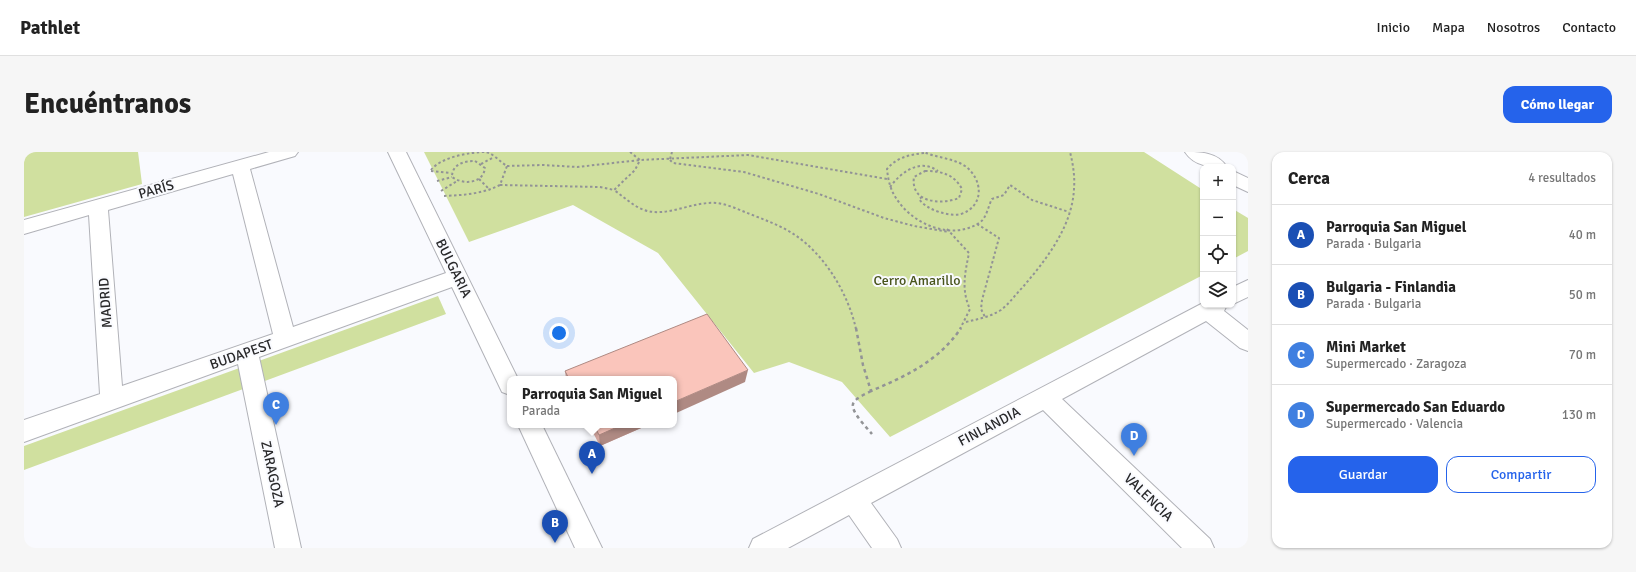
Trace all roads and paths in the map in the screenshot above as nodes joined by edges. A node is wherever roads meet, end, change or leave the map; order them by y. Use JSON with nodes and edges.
{"nodes":[{"id":1,"x":289,"y":152,"type":"edge"},
{"id":2,"x":397,"y":152,"type":"edge"},
{"id":3,"x":474,"y":152,"type":"edge"},
{"id":4,"x":630,"y":152,"type":"edge"},
{"id":5,"x":672,"y":152,"type":"edge"},
{"id":6,"x":1070,"y":152,"type":"edge"},
{"id":7,"x":1194,"y":152,"type":"edge"},
{"id":8,"x":924,"y":153,"type":"edge"},
{"id":9,"x":494,"y":157,"type":"junction"},
{"id":10,"x":670,"y":159,"type":"junction"},
{"id":11,"x":640,"y":160,"type":"junction"},
{"id":12,"x":481,"y":164,"type":"junction"},
{"id":13,"x":1213,"y":164,"type":"edge"},
{"id":14,"x":240,"y":166,"type":"junction"},
{"id":15,"x":507,"y":166,"type":"junction"},
{"id":16,"x":431,"y":170,"type":"junction"},
{"id":17,"x":938,"y":172,"type":"junction"},
{"id":18,"x":451,"y":173,"type":"junction"},
{"id":19,"x":409,"y":176,"type":"junction"},
{"id":20,"x":432,"y":177,"type":"dead end"},
{"id":21,"x":452,"y":177,"type":"junction"},
{"id":22,"x":479,"y":179,"type":"junction"},
{"id":23,"x":887,"y":179,"type":"junction"},
{"id":24,"x":1236,"y":179,"type":"edge"},
{"id":25,"x":457,"y":181,"type":"junction"},
{"id":26,"x":435,"y":184,"type":"dead end"},
{"id":27,"x":500,"y":185,"type":"junction"},
{"id":28,"x":890,"y":186,"type":"junction"},
{"id":29,"x":1248,"y":186,"type":"edge"},
{"id":30,"x":437,"y":188,"type":"dead end"},
{"id":31,"x":490,"y":190,"type":"junction"},
{"id":32,"x":614,"y":190,"type":"junction"},
{"id":33,"x":440,"y":192,"type":"junction"},
{"id":34,"x":922,"y":197,"type":"junction"},
{"id":35,"x":98,"y":206,"type":"junction"},
{"id":36,"x":1070,"y":212,"type":"junction"},
{"id":37,"x":977,"y":224,"type":"junction"},
{"id":38,"x":24,"y":227,"type":"edge"},
{"id":39,"x":948,"y":231,"type":"junction"},
{"id":40,"x":458,"y":278,"type":"junction"},
{"id":41,"x":1248,"y":288,"type":"edge"},
{"id":42,"x":1236,"y":294,"type":"edge"},
{"id":43,"x":1212,"y":308,"type":"edge"},
{"id":44,"x":985,"y":317,"type":"junction"},
{"id":45,"x":965,"y":322,"type":"junction"},
{"id":46,"x":285,"y":339,"type":"junction"},
{"id":47,"x":1248,"y":342,"type":"edge"},
{"id":48,"x":247,"y":352,"type":"junction"},
{"id":49,"x":507,"y":379,"type":"edge"},
{"id":50,"x":871,"y":391,"type":"junction"},
{"id":51,"x":1045,"y":396,"type":"junction"},
{"id":52,"x":112,"y":400,"type":"junction"},
{"id":53,"x":531,"y":428,"type":"edge"},
{"id":54,"x":24,"y":431,"type":"edge"},
{"id":55,"x":872,"y":434,"type":"dead end"},
{"id":56,"x":853,"y":499,"type":"junction"},
{"id":57,"x":288,"y":548,"type":"edge"},
{"id":58,"x":589,"y":548,"type":"edge"},
{"id":59,"x":762,"y":548,"type":"edge"},
{"id":60,"x":888,"y":548,"type":"edge"},
{"id":61,"x":1201,"y":548,"type":"edge"}],
"edges":[{"from":1,"to":14,"type":"street","name":"PARÍS"},
{"from":2,"to":19,"type":"street","name":"BULGARIA"},
{"from":3,"to":9,"type":"path"},
{"from":3,"to":16,"type":"path"},
{"from":4,"to":11,"type":"path"},
{"from":5,"to":10,"type":"path"},
{"from":6,"to":36,"type":"path"},
{"from":7,"to":13,"type":"street"},
{"from":8,"to":23,"type":"path"},
{"from":8,"to":34,"type":"path"},
{"from":9,"to":12,"type":"path"},
{"from":9,"to":15,"type":"path"},
{"from":10,"to":11,"type":"path"},
{"from":10,"to":23,"type":"path"},
{"from":10,"to":39,"type":"path"},
{"from":11,"to":15,"type":"path"},
{"from":11,"to":32,"type":"path"},
{"from":12,"to":18,"type":"path"},
{"from":12,"to":22,"type":"path"},
{"from":14,"to":35,"type":"street","name":"PARÍS"},
{"from":14,"to":46,"type":"street"},
{"from":15,"to":27,"type":"path"},
{"from":16,"to":18,"type":"path"},
{"from":16,"to":19,"type":"path"},
{"from":16,"to":20,"type":"path"},
{"from":17,"to":28,"type":"path"},
{"from":17,"to":34,"type":"path"},
{"from":17,"to":34,"type":"path"},
{"from":18,"to":21,"type":"path"},
{"from":19,"to":40,"type":"street","name":"BULGARIA"},
{"from":21,"to":25,"type":"path"},
{"from":21,"to":26,"type":"path"},
{"from":22,"to":25,"type":"path"},
{"from":22,"to":31,"type":"path"},
{"from":23,"to":28,"type":"path"},
{"from":24,"to":29,"type":"street"},
{"from":25,"to":33,"type":"path"},
{"from":27,"to":31,"type":"path"},
{"from":27,"to":32,"type":"path"},
{"from":28,"to":39,"type":"path"},
{"from":30,"to":33,"type":"path"},
{"from":31,"to":33,"type":"path"},
{"from":32,"to":50,"type":"path"},
{"from":35,"to":38,"type":"street","name":"PARÍS"},
{"from":35,"to":52,"type":"street","name":"MADRID"},
{"from":36,"to":37,"type":"path"},
{"from":36,"to":44,"type":"path"},
{"from":37,"to":39,"type":"path"},
{"from":37,"to":44,"type":"path"},
{"from":39,"to":45,"type":"path"},
{"from":40,"to":46,"type":"street","name":"BUDAPEST"},
{"from":40,"to":49,"type":"street","name":"BULGARIA"},
{"from":41,"to":42,"type":"street"},
{"from":43,"to":47,"type":"street"},
{"from":43,"to":51,"type":"street","name":"FINLANDIA"},
{"from":44,"to":45,"type":"path"},
{"from":45,"to":50,"type":"path"},
{"from":46,"to":48,"type":"street","name":"BUDAPEST"},
{"from":48,"to":52,"type":"street","name":"BUDAPEST"},
{"from":48,"to":57,"type":"street","name":"ZARAGOZA"},
{"from":50,"to":55,"type":"path"},
{"from":51,"to":56,"type":"street","name":"FINLANDIA"},
{"from":51,"to":61,"type":"street","name":"VALENCIA"},
{"from":52,"to":54,"type":"street","name":"BUDAPEST"},
{"from":53,"to":58,"type":"street"},
{"from":56,"to":59,"type":"street","name":"FINLANDIA"},
{"from":56,"to":60,"type":"street"}]}
